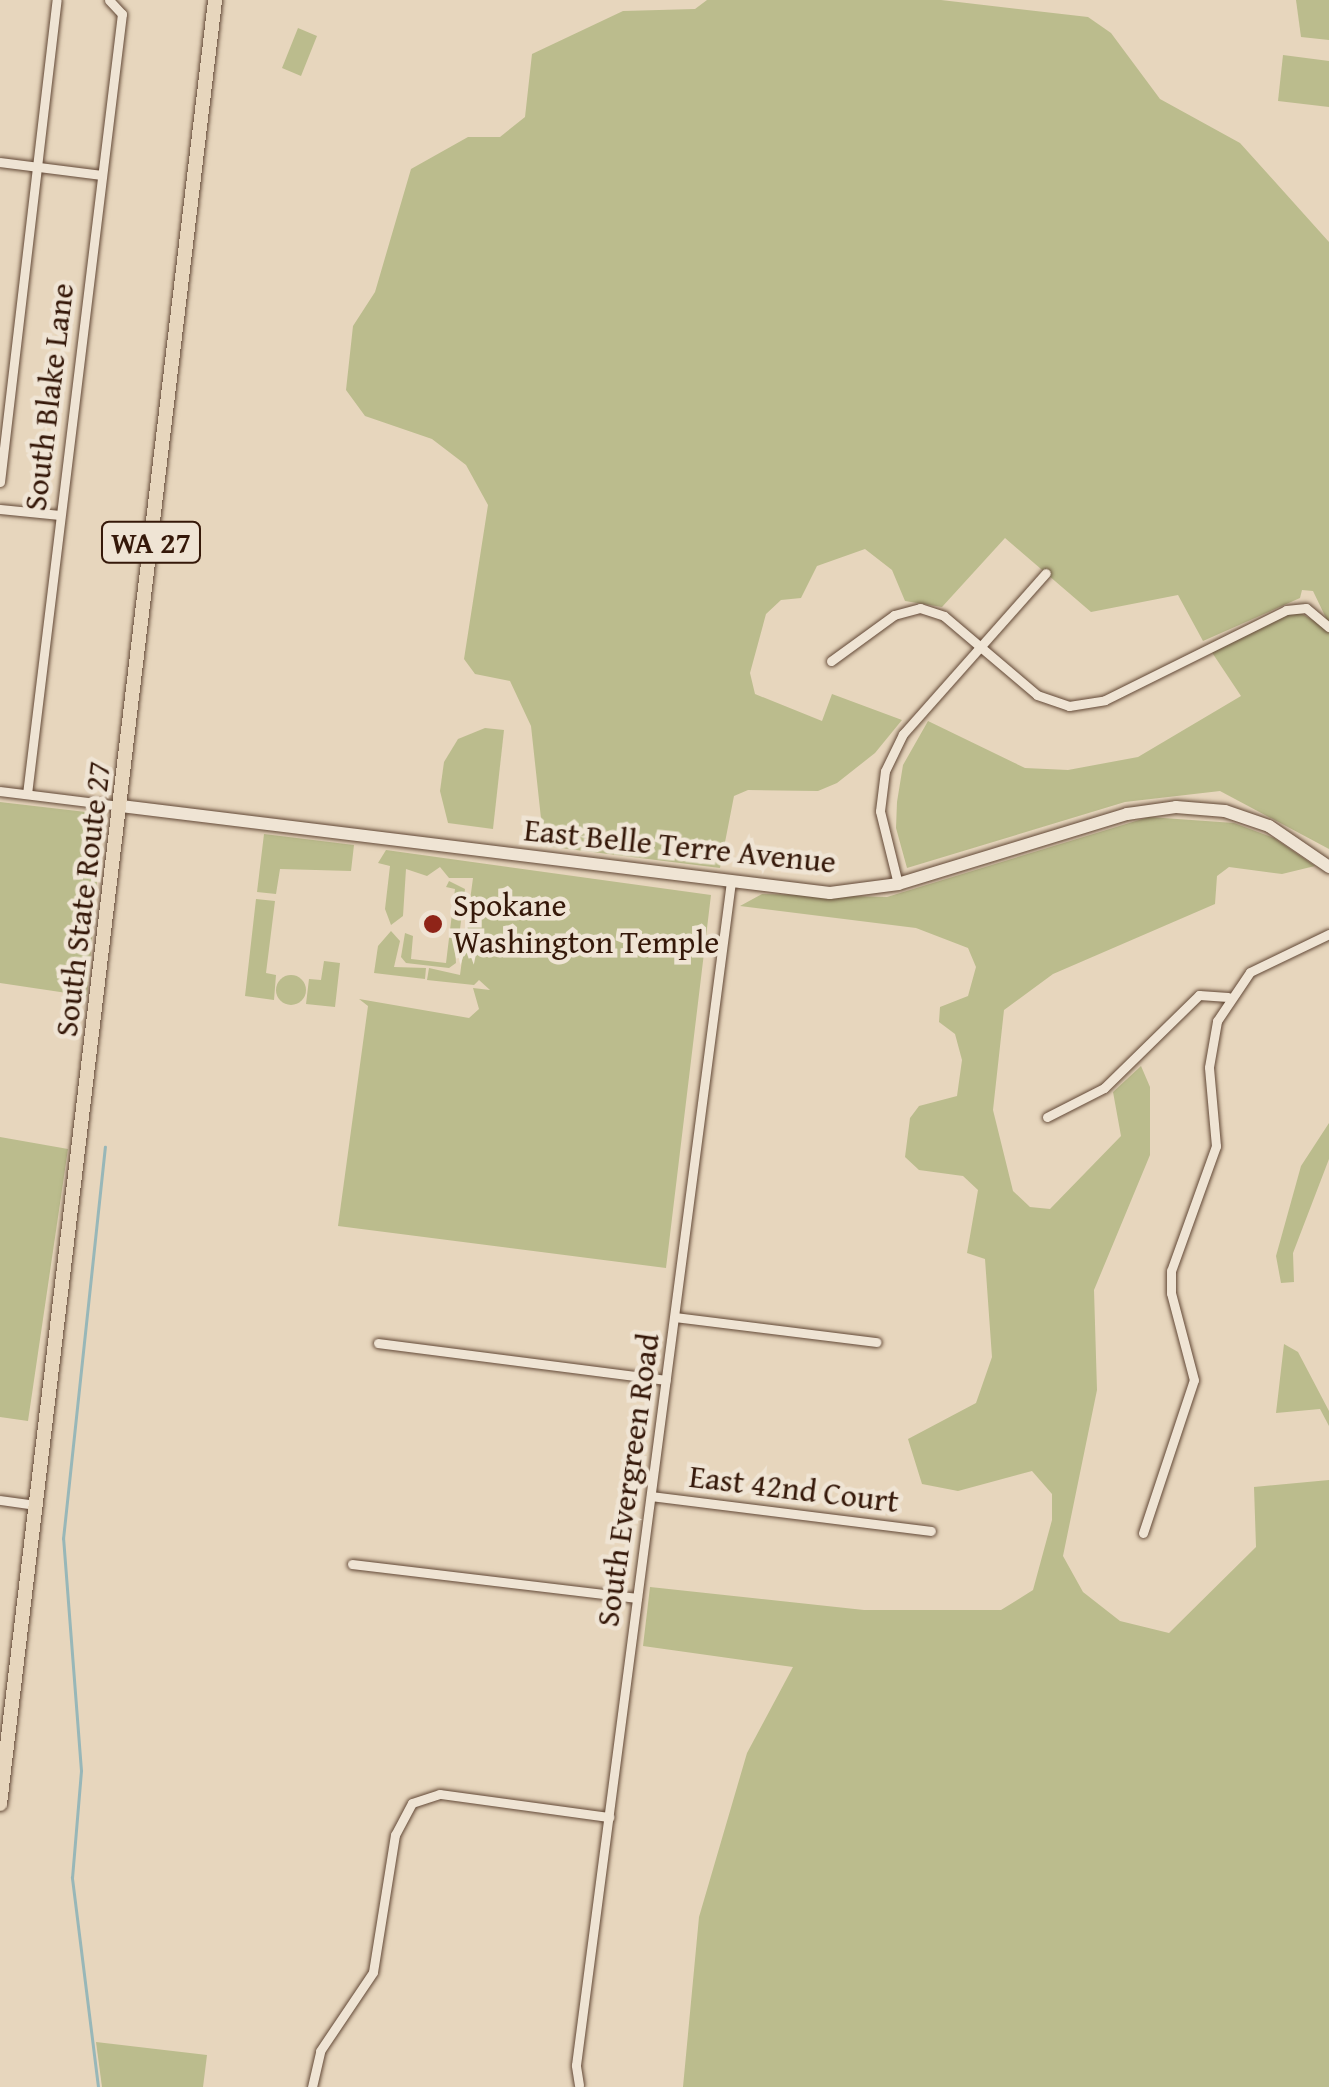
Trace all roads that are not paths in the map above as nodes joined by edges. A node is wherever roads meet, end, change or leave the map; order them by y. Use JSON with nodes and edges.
{"nodes":[{"id":1,"x":57,"y":0,"type":"edge"},
{"id":2,"x":215,"y":0,"type":"edge"},
{"id":3,"x":114,"y":3,"type":"edge"},
{"id":4,"x":0,"y":162,"type":"edge"},
{"id":5,"x":37,"y":168,"type":"junction"},
{"id":6,"x":101,"y":175,"type":"junction"},
{"id":7,"x":0,"y":482,"type":"edge"},
{"id":8,"x":0,"y":509,"type":"edge"},
{"id":9,"x":60,"y":516,"type":"junction"},
{"id":10,"x":1046,"y":574,"type":"dead end"},
{"id":11,"x":1329,"y":627,"type":"edge"},
{"id":12,"x":982,"y":648,"type":"junction"},
{"id":13,"x":831,"y":661,"type":"dead end"},
{"id":14,"x":0,"y":792,"type":"edge"},
{"id":15,"x":28,"y":794,"type":"junction"},
{"id":16,"x":122,"y":806,"type":"junction"},
{"id":17,"x":1329,"y":867,"type":"edge"},
{"id":18,"x":731,"y":882,"type":"junction"},
{"id":19,"x":898,"y":884,"type":"junction"},
{"id":20,"x":1329,"y":934,"type":"edge"},
{"id":21,"x":1228,"y":997,"type":"junction"},
{"id":22,"x":1047,"y":1117,"type":"dead end"},
{"id":23,"x":675,"y":1316,"type":"junction"},
{"id":24,"x":876,"y":1342,"type":"dead end"},
{"id":25,"x":378,"y":1343,"type":"dead end"},
{"id":26,"x":666,"y":1380,"type":"junction"},
{"id":27,"x":652,"y":1496,"type":"junction"},
{"id":28,"x":0,"y":1500,"type":"edge"},
{"id":29,"x":36,"y":1505,"type":"junction"},
{"id":30,"x":931,"y":1531,"type":"dead end"},
{"id":31,"x":1143,"y":1534,"type":"dead end"},
{"id":32,"x":352,"y":1564,"type":"dead end"},
{"id":33,"x":637,"y":1598,"type":"junction"},
{"id":34,"x":0,"y":1804,"type":"edge"},
{"id":35,"x":609,"y":1817,"type":"junction"},
{"id":36,"x":579,"y":2084,"type":"dead end"},
{"id":37,"x":312,"y":2087,"type":"edge"}],
"edges":[{"from":1,"to":5,"type":"street"},
{"from":2,"to":16,"type":"main road","name":"South State Route 27","number":"WA 27"},
{"from":3,"to":6,"type":"street","name":"South Blake Lane"},
{"from":4,"to":5,"type":"street"},
{"from":5,"to":6,"type":"street"},
{"from":5,"to":7,"type":"street"},
{"from":6,"to":9,"type":"street","name":"South Blake Lane"},
{"from":8,"to":9,"type":"street"},
{"from":9,"to":15,"type":"street","name":"South Blake Lane"},
{"from":10,"to":12,"type":"street"},
{"from":11,"to":12,"type":"street"},
{"from":12,"to":13,"type":"street"},
{"from":12,"to":19,"type":"street"},
{"from":14,"to":15,"type":"street"},
{"from":15,"to":16,"type":"street"},
{"from":16,"to":18,"type":"street","name":"East Belle Terre Avenue"},
{"from":16,"to":29,"type":"main road","name":"South State Route 27","number":"WA 27"},
{"from":17,"to":19,"type":"street","name":"East Belle Terre Avenue"},
{"from":18,"to":19,"type":"street","name":"East Belle Terre Avenue"},
{"from":18,"to":23,"type":"street","name":"South Evergreen Road"},
{"from":20,"to":21,"type":"street"},
{"from":21,"to":22,"type":"street"},
{"from":21,"to":31,"type":"street"},
{"from":23,"to":24,"type":"street"},
{"from":23,"to":26,"type":"street","name":"South Evergreen Road"},
{"from":25,"to":26,"type":"street"},
{"from":26,"to":27,"type":"street","name":"South Evergreen Road"},
{"from":27,"to":30,"type":"street","name":"East 42nd Court"},
{"from":27,"to":33,"type":"street","name":"South Evergreen Road"},
{"from":28,"to":29,"type":"street"},
{"from":29,"to":34,"type":"main road","name":"South State Route 27","number":"WA 27"},
{"from":32,"to":33,"type":"street"},
{"from":33,"to":35,"type":"street","name":"South Evergreen Road"},
{"from":35,"to":36,"type":"street","name":"South Evergreen Road"},
{"from":35,"to":37,"type":"street"}]}
